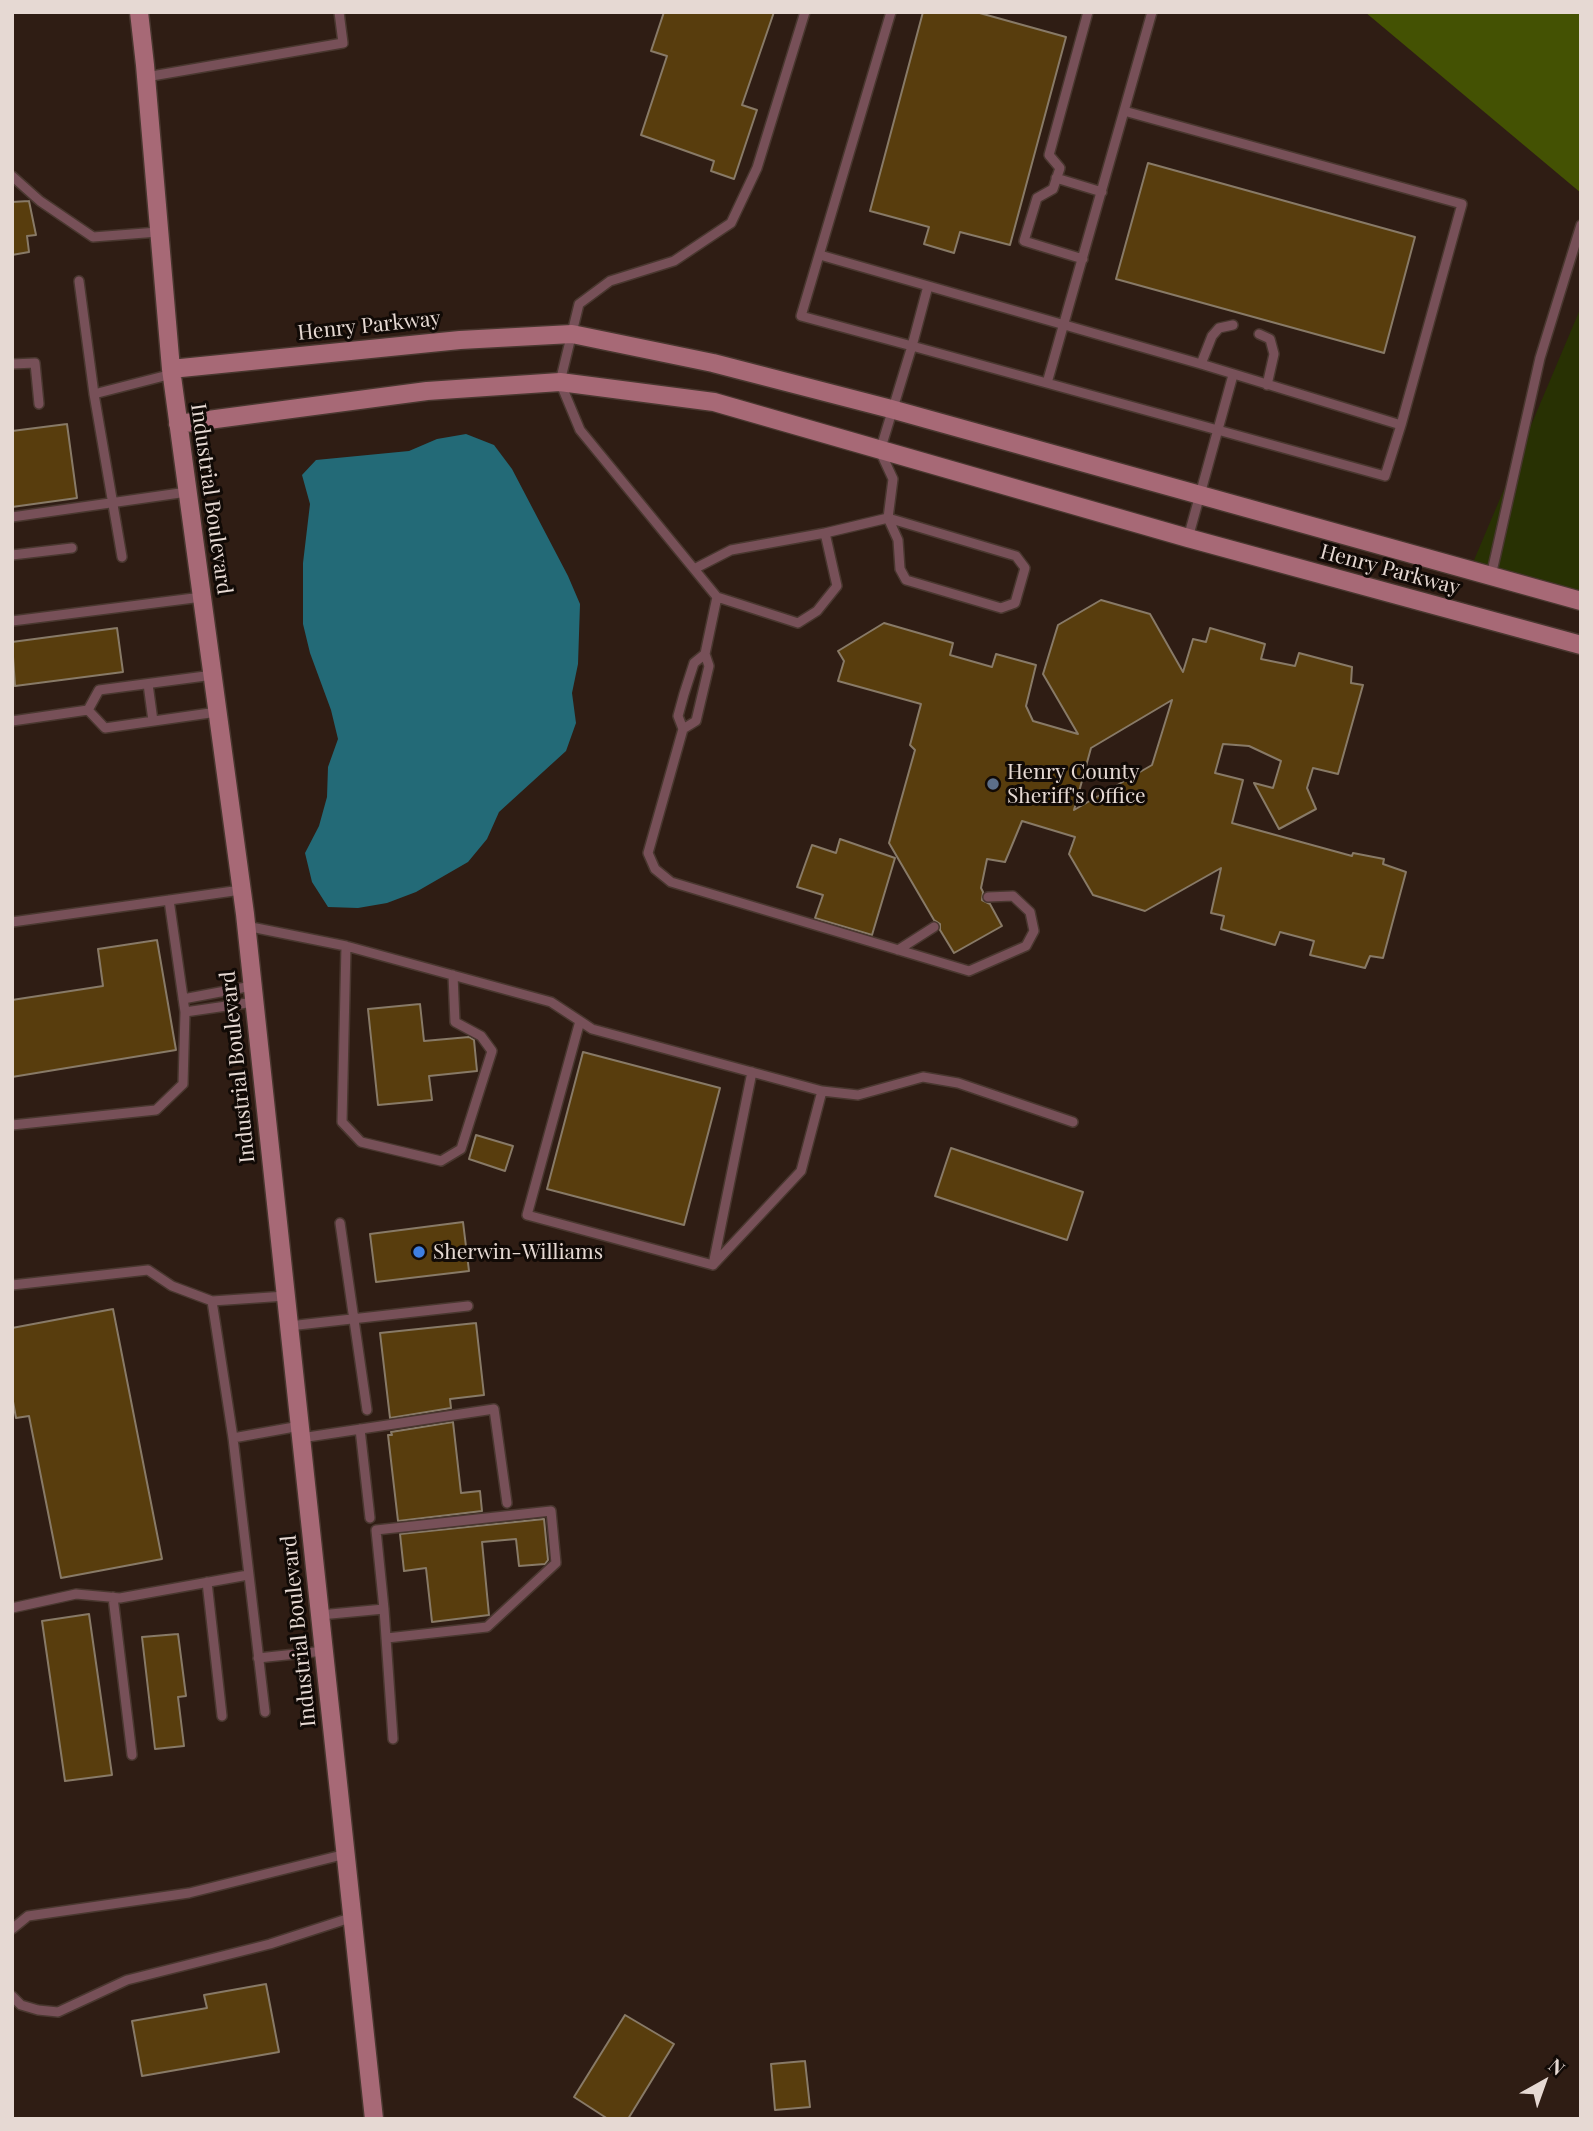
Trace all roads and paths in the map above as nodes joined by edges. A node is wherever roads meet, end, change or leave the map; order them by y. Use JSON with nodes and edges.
{"nodes":[{"id":1,"x":139,"y":12,"type":"edge"},
{"id":2,"x":339,"y":12,"type":"edge"},
{"id":3,"x":805,"y":12,"type":"edge"},
{"id":4,"x":891,"y":12,"type":"edge"},
{"id":5,"x":1088,"y":12,"type":"edge"},
{"id":6,"x":1152,"y":12,"type":"edge"},
{"id":7,"x":146,"y":77,"type":"junction"},
{"id":8,"x":1124,"y":111,"type":"junction"},
{"id":9,"x":12,"y":176,"type":"edge"},
{"id":10,"x":1056,"y":178,"type":"junction"},
{"id":11,"x":1101,"y":192,"type":"junction"},
{"id":12,"x":1581,"y":225,"type":"edge"},
{"id":13,"x":158,"y":232,"type":"junction"},
{"id":14,"x":820,"y":255,"type":"junction"},
{"id":15,"x":1083,"y":259,"type":"junction"},
{"id":16,"x":79,"y":281,"type":"dead end"},
{"id":17,"x":928,"y":286,"type":"junction"},
{"id":18,"x":1065,"y":326,"type":"junction"},
{"id":19,"x":1234,"y":326,"type":"dead end"},
{"id":20,"x":572,"y":334,"type":"junction"},
{"id":21,"x":1259,"y":334,"type":"dead end"},
{"id":22,"x":912,"y":346,"type":"junction"},
{"id":23,"x":12,"y":364,"type":"edge"},
{"id":24,"x":1201,"y":364,"type":"junction"},
{"id":25,"x":171,"y":372,"type":"junction"},
{"id":26,"x":1233,"y":375,"type":"junction"},
{"id":27,"x":560,"y":382,"type":"junction"},
{"id":28,"x":1047,"y":383,"type":"junction"},
{"id":29,"x":1268,"y":385,"type":"junction"},
{"id":30,"x":94,"y":394,"type":"junction"},
{"id":31,"x":39,"y":404,"type":"dead end"},
{"id":32,"x":891,"y":409,"type":"junction"},
{"id":33,"x":178,"y":424,"type":"junction"},
{"id":34,"x":1401,"y":425,"type":"junction"},
{"id":35,"x":1216,"y":430,"type":"junction"},
{"id":36,"x":880,"y":451,"type":"junction"},
{"id":37,"x":187,"y":492,"type":"junction"},
{"id":38,"x":1201,"y":495,"type":"junction"},
{"id":39,"x":114,"y":503,"type":"junction"},
{"id":40,"x":12,"y":517,"type":"edge"},
{"id":41,"x":888,"y":517,"type":"junction"},
{"id":42,"x":825,"y":533,"type":"junction"},
{"id":43,"x":1188,"y":538,"type":"junction"},
{"id":44,"x":72,"y":548,"type":"dead end"},
{"id":45,"x":12,"y":555,"type":"edge"},
{"id":46,"x":122,"y":557,"type":"dead end"},
{"id":47,"x":694,"y":569,"type":"junction"},
{"id":48,"x":1491,"y":576,"type":"junction"},
{"id":49,"x":202,"y":597,"type":"junction"},
{"id":50,"x":717,"y":597,"type":"junction"},
{"id":51,"x":1581,"y":601,"type":"edge"},
{"id":52,"x":12,"y":621,"type":"edge"},
{"id":53,"x":1581,"y":645,"type":"edge"},
{"id":54,"x":705,"y":654,"type":"junction"},
{"id":55,"x":212,"y":675,"type":"junction"},
{"id":56,"x":148,"y":684,"type":"junction"},
{"id":57,"x":88,"y":710,"type":"junction"},
{"id":58,"x":218,"y":712,"type":"junction"},
{"id":59,"x":12,"y":721,"type":"edge"},
{"id":60,"x":153,"y":721,"type":"junction"},
{"id":61,"x":683,"y":729,"type":"junction"},
{"id":62,"x":242,"y":890,"type":"junction"},
{"id":63,"x":988,"y":897,"type":"dead end"},
{"id":64,"x":169,"y":900,"type":"junction"},
{"id":65,"x":12,"y":922,"type":"edge"},
{"id":66,"x":246,"y":926,"type":"junction"},
{"id":67,"x":934,"y":927,"type":"dead end"},
{"id":68,"x":346,"y":946,"type":"junction"},
{"id":69,"x":898,"y":950,"type":"junction"},
{"id":70,"x":453,"y":975,"type":"junction"},
{"id":71,"x":253,"y":994,"type":"junction"},
{"id":72,"x":183,"y":999,"type":"junction"},
{"id":73,"x":185,"y":1012,"type":"junction"},
{"id":74,"x":580,"y":1021,"type":"junction"},
{"id":75,"x":752,"y":1072,"type":"junction"},
{"id":76,"x":822,"y":1091,"type":"junction"},
{"id":77,"x":1073,"y":1122,"type":"dead end"},
{"id":78,"x":12,"y":1125,"type":"edge"},
{"id":79,"x":340,"y":1223,"type":"dead end"},
{"id":80,"x":713,"y":1265,"type":"junction"},
{"id":81,"x":12,"y":1284,"type":"edge"},
{"id":82,"x":286,"y":1296,"type":"junction"},
{"id":83,"x":212,"y":1301,"type":"junction"},
{"id":84,"x":468,"y":1306,"type":"dead end"},
{"id":85,"x":353,"y":1319,"type":"junction"},
{"id":86,"x":289,"y":1326,"type":"junction"},
{"id":87,"x":367,"y":1410,"type":"dead end"},
{"id":88,"x":360,"y":1429,"type":"junction"},
{"id":89,"x":301,"y":1432,"type":"junction"},
{"id":90,"x":233,"y":1438,"type":"junction"},
{"id":91,"x":507,"y":1503,"type":"dead end"},
{"id":92,"x":370,"y":1518,"type":"dead end"},
{"id":93,"x":248,"y":1575,"type":"junction"},
{"id":94,"x":207,"y":1582,"type":"junction"},
{"id":95,"x":113,"y":1598,"type":"junction"},
{"id":96,"x":12,"y":1608,"type":"edge"},
{"id":97,"x":384,"y":1609,"type":"junction"},
{"id":98,"x":320,"y":1615,"type":"junction"},
{"id":99,"x":387,"y":1638,"type":"junction"},
{"id":100,"x":324,"y":1651,"type":"junction"},
{"id":101,"x":258,"y":1658,"type":"junction"},
{"id":102,"x":265,"y":1712,"type":"dead end"},
{"id":103,"x":222,"y":1716,"type":"dead end"},
{"id":104,"x":393,"y":1740,"type":"dead end"},
{"id":105,"x":132,"y":1755,"type":"dead end"},
{"id":106,"x":346,"y":1854,"type":"junction"},
{"id":107,"x":352,"y":1917,"type":"junction"},
{"id":108,"x":12,"y":1929,"type":"edge"},
{"id":109,"x":12,"y":1996,"type":"edge"},
{"id":110,"x":374,"y":2119,"type":"edge"}],
"edges":[{"from":1,"to":7,"type":"street","name":"Industrial Boulevard"},
{"from":2,"to":7,"type":"lane"},
{"from":3,"to":20,"type":"lane"},
{"from":4,"to":14,"type":"lane"},
{"from":5,"to":10,"type":"lane"},
{"from":6,"to":8,"type":"lane"},
{"from":7,"to":13,"type":"street","name":"Industrial Boulevard"},
{"from":8,"to":11,"type":"lane"},
{"from":8,"to":34,"type":"lane"},
{"from":9,"to":13,"type":"lane"},
{"from":10,"to":11,"type":"lane"},
{"from":10,"to":15,"type":"lane"},
{"from":11,"to":15,"type":"lane"},
{"from":12,"to":48,"type":"lane"},
{"from":13,"to":25,"type":"street","name":"Industrial Boulevard"},
{"from":14,"to":17,"type":"lane"},
{"from":14,"to":22,"type":"lane"},
{"from":15,"to":18,"type":"lane"},
{"from":16,"to":30,"type":"lane"},
{"from":17,"to":18,"type":"lane"},
{"from":17,"to":22,"type":"lane"},
{"from":18,"to":24,"type":"lane"},
{"from":18,"to":28,"type":"lane"},
{"from":19,"to":24,"type":"lane"},
{"from":20,"to":25,"type":"street","name":"Henry Parkway"},
{"from":20,"to":27,"type":"lane"},
{"from":20,"to":32,"type":"street","name":"Henry Parkway"},
{"from":21,"to":29,"type":"lane"},
{"from":22,"to":28,"type":"lane"},
{"from":22,"to":32,"type":"lane"},
{"from":23,"to":31,"type":"lane"},
{"from":24,"to":26,"type":"lane"},
{"from":25,"to":30,"type":"lane"},
{"from":25,"to":33,"type":"street","name":"Industrial Boulevard"},
{"from":26,"to":29,"type":"lane"},
{"from":26,"to":35,"type":"lane"},
{"from":27,"to":33,"type":"street","name":"Henry Parkway"},
{"from":27,"to":36,"type":"street","name":"Henry Parkway"},
{"from":27,"to":47,"type":"lane"},
{"from":28,"to":35,"type":"lane"},
{"from":29,"to":34,"type":"lane"},
{"from":30,"to":39,"type":"lane"},
{"from":32,"to":36,"type":"lane"},
{"from":32,"to":38,"type":"street","name":"Henry Parkway"},
{"from":33,"to":37,"type":"street","name":"Industrial Boulevard"},
{"from":34,"to":35,"type":"lane"},
{"from":35,"to":38,"type":"lane"},
{"from":36,"to":41,"type":"lane"},
{"from":36,"to":43,"type":"street","name":"Henry Parkway"},
{"from":37,"to":39,"type":"lane"},
{"from":37,"to":49,"type":"street","name":"Industrial Boulevard"},
{"from":38,"to":43,"type":"lane"},
{"from":38,"to":48,"type":"street","name":"Henry Parkway"},
{"from":39,"to":40,"type":"lane"},
{"from":39,"to":46,"type":"lane"},
{"from":41,"to":41,"type":"lane"},
{"from":41,"to":42,"type":"lane"},
{"from":42,"to":47,"type":"lane"},
{"from":42,"to":50,"type":"lane"},
{"from":43,"to":53,"type":"street","name":"Henry Parkway"},
{"from":44,"to":45,"type":"lane"},
{"from":47,"to":50,"type":"lane"},
{"from":48,"to":51,"type":"street","name":"Henry Parkway"},
{"from":49,"to":52,"type":"lane"},
{"from":49,"to":55,"type":"street","name":"Industrial Boulevard"},
{"from":50,"to":54,"type":"lane"},
{"from":54,"to":61,"type":"lane"},
{"from":54,"to":61,"type":"lane"},
{"from":55,"to":56,"type":"lane"},
{"from":55,"to":58,"type":"street","name":"Industrial Boulevard"},
{"from":56,"to":57,"type":"lane"},
{"from":56,"to":60,"type":"lane"},
{"from":57,"to":59,"type":"lane"},
{"from":57,"to":60,"type":"lane"},
{"from":58,"to":60,"type":"lane"},
{"from":58,"to":62,"type":"street","name":"Industrial Boulevard"},
{"from":61,"to":69,"type":"lane"},
{"from":62,"to":64,"type":"lane"},
{"from":62,"to":66,"type":"street","name":"Industrial Boulevard"},
{"from":63,"to":69,"type":"lane"},
{"from":64,"to":65,"type":"lane"},
{"from":64,"to":72,"type":"lane"},
{"from":66,"to":68,"type":"lane"},
{"from":66,"to":71,"type":"street","name":"Industrial Boulevard"},
{"from":67,"to":69,"type":"lane"},
{"from":68,"to":70,"type":"lane"},
{"from":68,"to":70,"type":"lane"},
{"from":70,"to":74,"type":"lane"},
{"from":71,"to":72,"type":"lane"},
{"from":71,"to":73,"type":"lane"},
{"from":71,"to":82,"type":"street","name":"Industrial Boulevard"},
{"from":72,"to":73,"type":"lane"},
{"from":73,"to":78,"type":"lane"},
{"from":74,"to":75,"type":"lane"},
{"from":74,"to":80,"type":"lane"},
{"from":75,"to":76,"type":"lane"},
{"from":75,"to":80,"type":"lane"},
{"from":76,"to":77,"type":"lane"},
{"from":76,"to":80,"type":"lane"},
{"from":79,"to":85,"type":"lane"},
{"from":81,"to":83,"type":"lane"},
{"from":82,"to":83,"type":"lane"},
{"from":82,"to":86,"type":"street","name":"Industrial Boulevard"},
{"from":83,"to":90,"type":"lane"},
{"from":84,"to":85,"type":"lane"},
{"from":85,"to":86,"type":"lane"},
{"from":85,"to":87,"type":"lane"},
{"from":86,"to":89,"type":"street","name":"Industrial Boulevard"},
{"from":88,"to":89,"type":"lane"},
{"from":88,"to":91,"type":"lane"},
{"from":88,"to":92,"type":"lane"},
{"from":89,"to":90,"type":"lane"},
{"from":89,"to":98,"type":"street","name":"Industrial Boulevard"},
{"from":90,"to":93,"type":"lane"},
{"from":93,"to":94,"type":"lane"},
{"from":93,"to":101,"type":"lane"},
{"from":94,"to":95,"type":"lane"},
{"from":94,"to":103,"type":"lane"},
{"from":95,"to":96,"type":"lane"},
{"from":95,"to":105,"type":"lane"},
{"from":97,"to":98,"type":"lane"},
{"from":97,"to":99,"type":"lane"},
{"from":97,"to":99,"type":"lane"},
{"from":98,"to":100,"type":"street","name":"Industrial Boulevard"},
{"from":99,"to":104,"type":"lane"},
{"from":100,"to":101,"type":"lane"},
{"from":100,"to":106,"type":"street","name":"Industrial Boulevard"},
{"from":101,"to":102,"type":"lane"},
{"from":106,"to":107,"type":"street","name":"Industrial Boulevard"},
{"from":106,"to":108,"type":"lane"},
{"from":107,"to":109,"type":"lane"},
{"from":107,"to":110,"type":"street","name":"Industrial Boulevard"}]}
